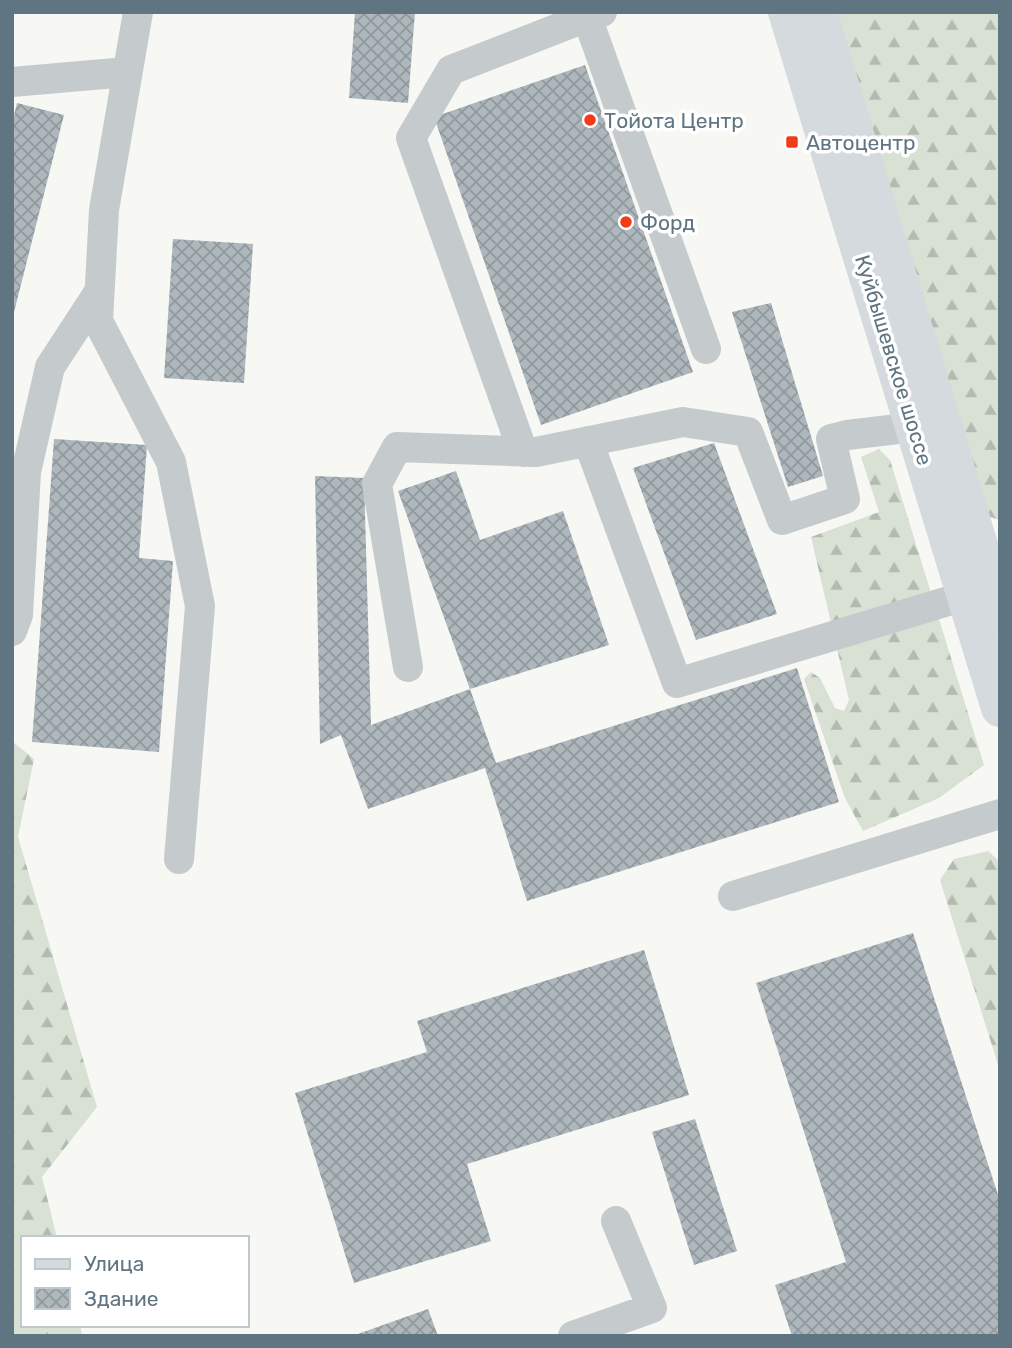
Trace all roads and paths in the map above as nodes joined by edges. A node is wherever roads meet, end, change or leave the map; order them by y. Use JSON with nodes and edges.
{"nodes":[{"id":1,"x":138,"y":12,"type":"edge"},
{"id":2,"x":787,"y":12,"type":"edge"},
{"id":3,"x":818,"y":12,"type":"edge"},
{"id":4,"x":594,"y":15,"type":"edge"},
{"id":5,"x":127,"y":72,"type":"junction"},
{"id":6,"x":12,"y":82,"type":"edge"},
{"id":7,"x":99,"y":292,"type":"junction"},
{"id":8,"x":706,"y":349,"type":"dead end"},
{"id":9,"x":915,"y":427,"type":"junction"},
{"id":10,"x":588,"y":442,"type":"junction"},
{"id":11,"x":523,"y":452,"type":"junction"},
{"id":12,"x":989,"y":597,"type":"edge"},
{"id":13,"x":12,"y":631,"type":"edge"},
{"id":14,"x":408,"y":667,"type":"dead end"},
{"id":15,"x":1000,"y":708,"type":"edge"},
{"id":16,"x":1000,"y":814,"type":"edge"},
{"id":17,"x":179,"y":859,"type":"dead end"},
{"id":18,"x":733,"y":896,"type":"dead end"},
{"id":19,"x":616,"y":1221,"type":"dead end"},
{"id":20,"x":573,"y":1336,"type":"edge"}],
"edges":[{"from":1,"to":5,"type":"lane"},
{"from":2,"to":9,"type":"main road","name":"Куйбышевское шоссе"},
{"from":3,"to":12,"type":"main road","name":"Куйбышевское шоссе"},
{"from":4,"to":8,"type":"lane"},
{"from":4,"to":11,"type":"lane"},
{"from":5,"to":6,"type":"lane"},
{"from":5,"to":7,"type":"lane"},
{"from":7,"to":13,"type":"lane"},
{"from":7,"to":17,"type":"lane"},
{"from":9,"to":10,"type":"lane"},
{"from":9,"to":12,"type":"main road","name":"Куйбышевское шоссе"},
{"from":10,"to":11,"type":"lane"},
{"from":10,"to":12,"type":"lane"},
{"from":11,"to":14,"type":"lane"},
{"from":12,"to":15,"type":"main road","name":"Куйбышевское шоссе"},
{"from":16,"to":18,"type":"lane"},
{"from":19,"to":20,"type":"lane"}]}
